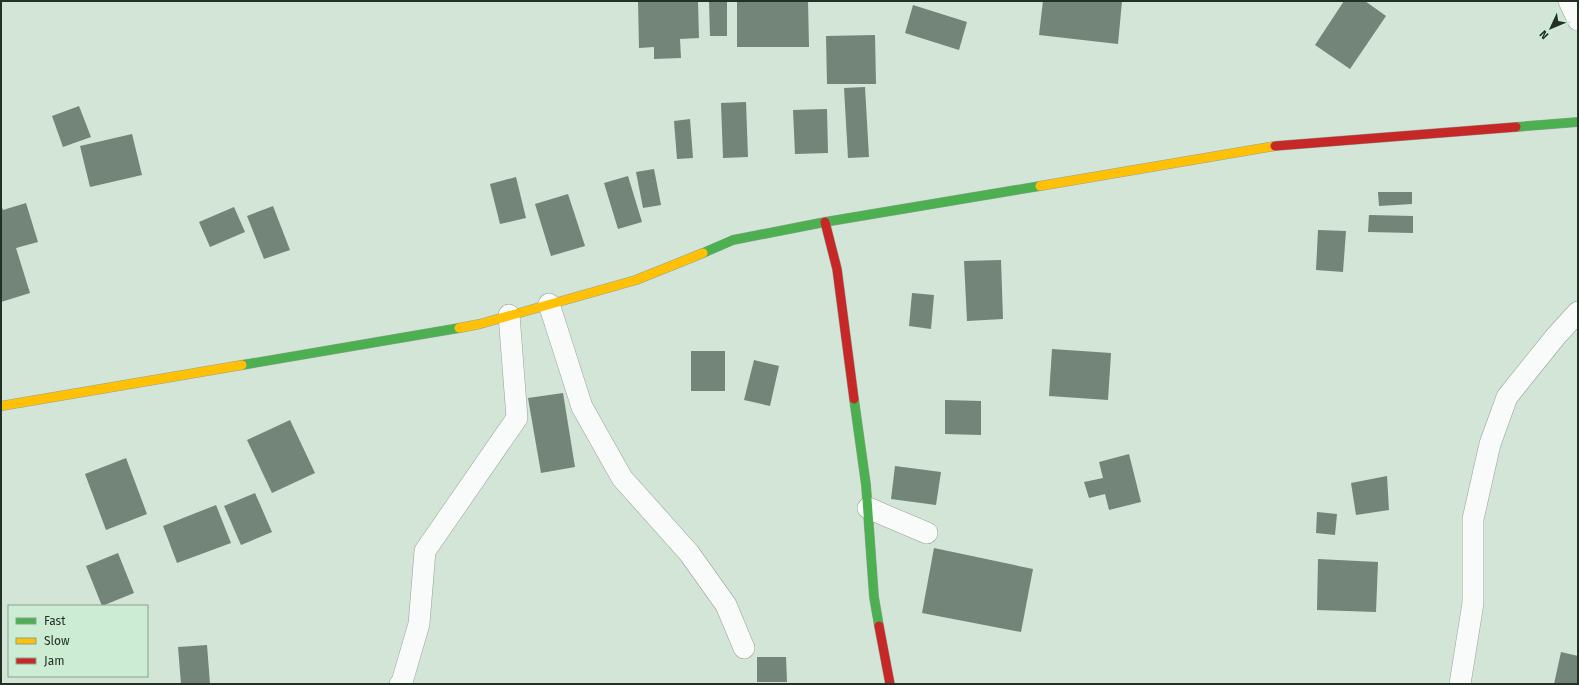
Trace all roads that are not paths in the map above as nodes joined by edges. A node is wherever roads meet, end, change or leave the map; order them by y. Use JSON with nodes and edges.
{"nodes":[{"id":1,"x":1569,"y":1,"type":"edge"},
{"id":2,"x":1578,"y":20,"type":"edge"},
{"id":3,"x":1578,"y":122,"type":"edge"},
{"id":4,"x":825,"y":222,"type":"junction"},
{"id":5,"x":549,"y":304,"type":"junction"},
{"id":6,"x":1578,"y":312,"type":"edge"},
{"id":7,"x":509,"y":316,"type":"junction"},
{"id":8,"x":1,"y":406,"type":"edge"},
{"id":9,"x":868,"y":508,"type":"junction"},
{"id":10,"x":927,"y":533,"type":"dead end"},
{"id":11,"x":744,"y":648,"type":"dead end"},
{"id":12,"x":406,"y":678,"type":"edge"},
{"id":13,"x":890,"y":684,"type":"edge"},
{"id":14,"x":1460,"y":684,"type":"edge"}],
"edges":[{"from":1,"to":2,"type":"street"},
{"from":3,"to":4,"type":"street"},
{"from":4,"to":5,"type":"street"},
{"from":4,"to":9,"type":"street"},
{"from":5,"to":7,"type":"street"},
{"from":5,"to":11,"type":"street"},
{"from":6,"to":14,"type":"street"},
{"from":7,"to":8,"type":"street"},
{"from":7,"to":12,"type":"street"},
{"from":9,"to":10,"type":"street"},
{"from":9,"to":13,"type":"street"}]}
